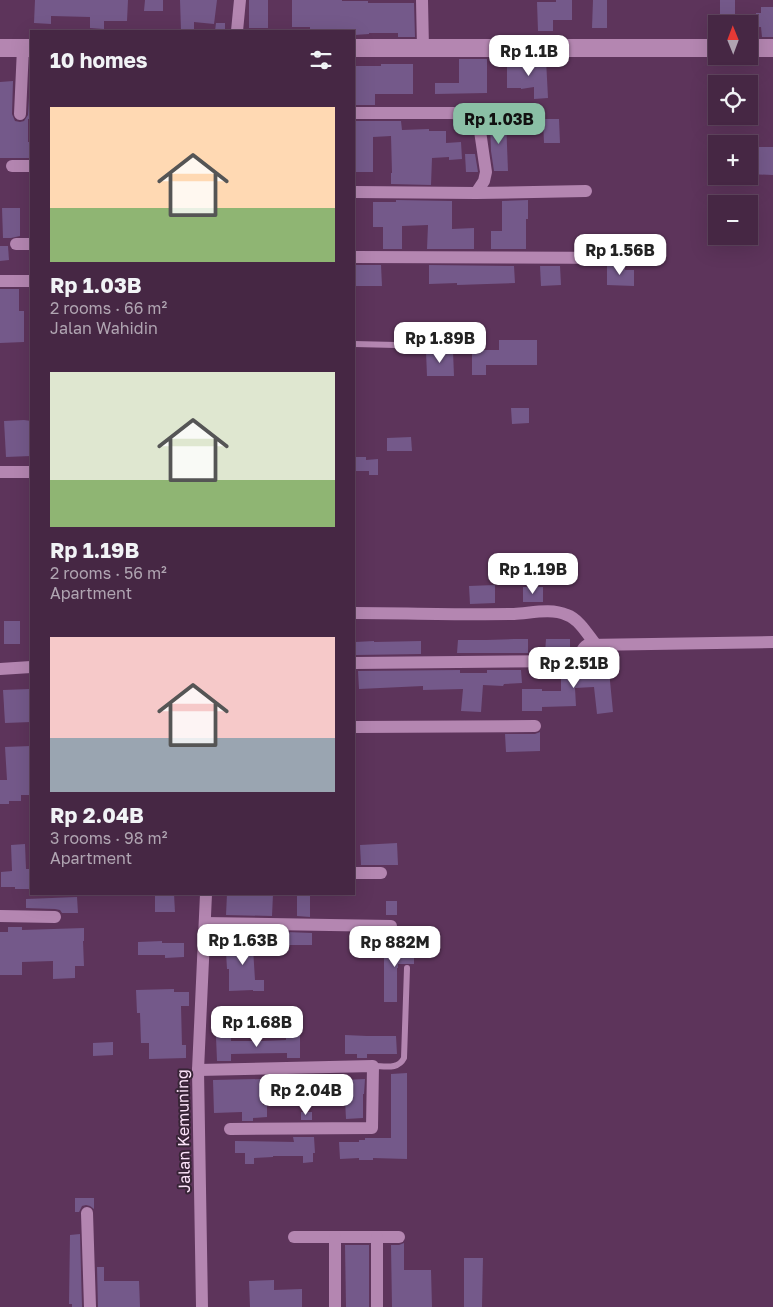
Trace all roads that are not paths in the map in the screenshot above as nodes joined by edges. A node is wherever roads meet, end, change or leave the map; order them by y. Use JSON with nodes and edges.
{"nodes":[{"id":1,"x":240,"y":0,"type":"edge"},
{"id":2,"x":422,"y":0,"type":"edge"},
{"id":3,"x":237,"y":30,"type":"edge"},
{"id":4,"x":0,"y":48,"type":"edge"},
{"id":5,"x":27,"y":48,"type":"edge"},
{"id":6,"x":355,"y":48,"type":"edge"},
{"id":7,"x":422,"y":48,"type":"junction"},
{"id":8,"x":708,"y":48,"type":"edge"},
{"id":9,"x":758,"y":48,"type":"edge"},
{"id":10,"x":773,"y":48,"type":"edge"},
{"id":11,"x":355,"y":113,"type":"edge"},
{"id":12,"x":20,"y":114,"type":"dead end"},
{"id":13,"x":12,"y":166,"type":"dead end"},
{"id":14,"x":30,"y":166,"type":"edge"},
{"id":15,"x":355,"y":192,"type":"edge"},
{"id":16,"x":586,"y":192,"type":"dead end"},
{"id":17,"x":476,"y":193,"type":"junction"},
{"id":18,"x":16,"y":244,"type":"dead end"},
{"id":19,"x":30,"y":244,"type":"edge"},
{"id":20,"x":355,"y":257,"type":"edge"},
{"id":21,"x":633,"y":258,"type":"dead end"},
{"id":22,"x":0,"y":281,"type":"edge"},
{"id":23,"x":30,"y":281,"type":"edge"},
{"id":24,"x":355,"y":344,"type":"edge"},
{"id":25,"x":480,"y":347,"type":"dead end"},
{"id":26,"x":0,"y":472,"type":"edge"},
{"id":27,"x":30,"y":472,"type":"edge"},
{"id":28,"x":355,"y":613,"type":"edge"},
{"id":29,"x":773,"y":642,"type":"edge"},
{"id":30,"x":596,"y":644,"type":"junction"},
{"id":31,"x":355,"y":663,"type":"edge"},
{"id":32,"x":30,"y":667,"type":"edge"},
{"id":33,"x":0,"y":669,"type":"edge"},
{"id":34,"x":536,"y":726,"type":"dead end"},
{"id":35,"x":355,"y":727,"type":"edge"},
{"id":36,"x":355,"y":873,"type":"edge"},
{"id":37,"x":381,"y":873,"type":"dead end"},
{"id":38,"x":206,"y":895,"type":"edge"},
{"id":39,"x":0,"y":916,"type":"edge"},
{"id":40,"x":54,"y":917,"type":"dead end"},
{"id":41,"x":205,"y":923,"type":"junction"},
{"id":42,"x":391,"y":926,"type":"dead end"},
{"id":43,"x":407,"y":968,"type":"dead end"},
{"id":44,"x":372,"y":1066,"type":"junction"},
{"id":45,"x":198,"y":1070,"type":"junction"},
{"id":46,"x":230,"y":1130,"type":"dead end"},
{"id":47,"x":87,"y":1213,"type":"dead end"},
{"id":48,"x":294,"y":1237,"type":"dead end"},
{"id":49,"x":335,"y":1237,"type":"junction"},
{"id":50,"x":377,"y":1237,"type":"junction"},
{"id":51,"x":398,"y":1237,"type":"dead end"},
{"id":52,"x":90,"y":1307,"type":"edge"},
{"id":53,"x":202,"y":1307,"type":"edge"},
{"id":54,"x":335,"y":1307,"type":"edge"},
{"id":55,"x":377,"y":1307,"type":"edge"}],
"edges":[{"from":1,"to":3,"type":"street"},
{"from":2,"to":7,"type":"street"},
{"from":4,"to":5,"type":"street"},
{"from":5,"to":12,"type":"street"},
{"from":6,"to":7,"type":"street"},
{"from":7,"to":8,"type":"street"},
{"from":9,"to":10,"type":"street"},
{"from":11,"to":17,"type":"street"},
{"from":13,"to":14,"type":"street"},
{"from":15,"to":17,"type":"street"},
{"from":16,"to":17,"type":"street"},
{"from":18,"to":19,"type":"street"},
{"from":20,"to":21,"type":"street"},
{"from":22,"to":23,"type":"street"},
{"from":24,"to":25,"type":"lane"},
{"from":26,"to":27,"type":"street"},
{"from":28,"to":30,"type":"street"},
{"from":29,"to":30,"type":"street"},
{"from":30,"to":31,"type":"street"},
{"from":32,"to":33,"type":"street"},
{"from":34,"to":35,"type":"street"},
{"from":36,"to":37,"type":"street"},
{"from":38,"to":41,"type":"street","name":"Jalan Kemuning"},
{"from":39,"to":40,"type":"street"},
{"from":41,"to":42,"type":"street"},
{"from":41,"to":45,"type":"street","name":"Jalan Kemuning"},
{"from":43,"to":44,"type":"lane"},
{"from":44,"to":45,"type":"street"},
{"from":44,"to":46,"type":"street"},
{"from":45,"to":53,"type":"street","name":"Jalan Kemuning"},
{"from":47,"to":52,"type":"street"},
{"from":48,"to":49,"type":"street"},
{"from":49,"to":50,"type":"street"},
{"from":49,"to":54,"type":"street"},
{"from":50,"to":51,"type":"street"},
{"from":50,"to":55,"type":"street"}]}
